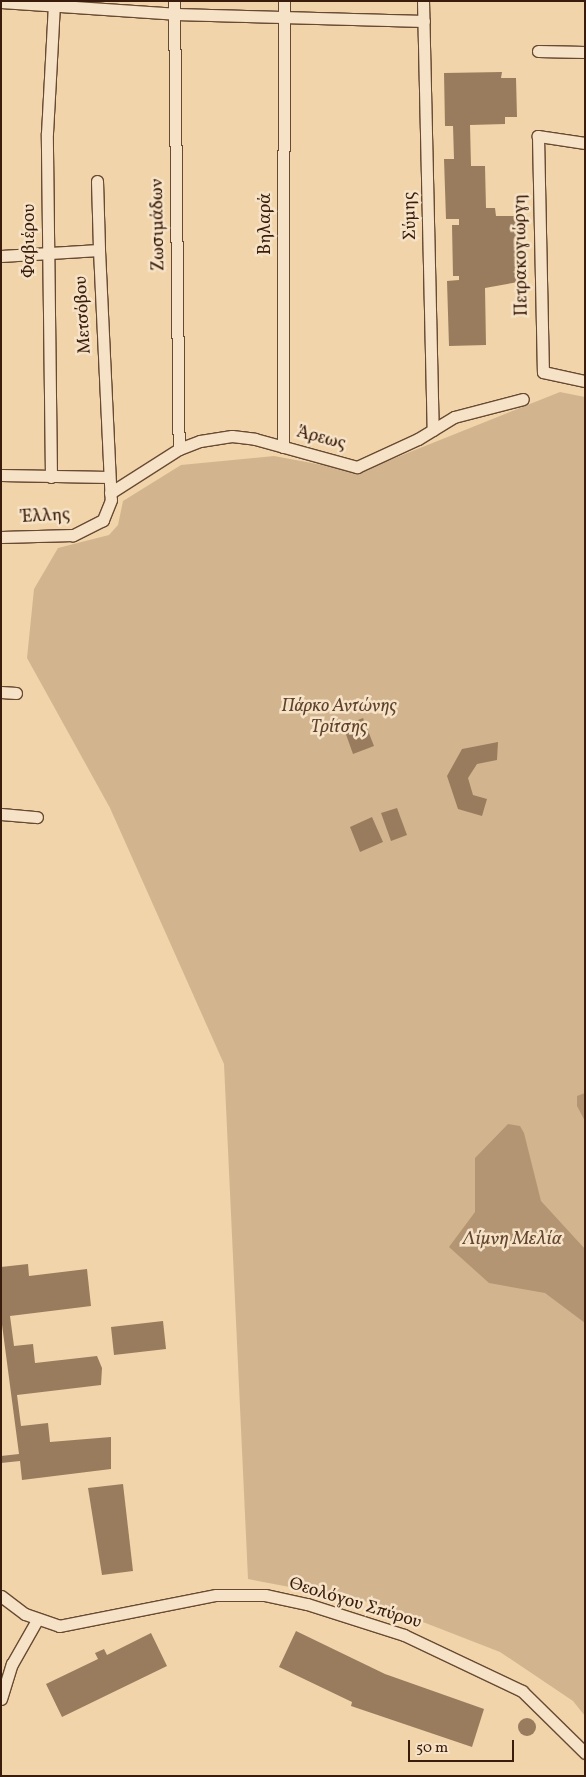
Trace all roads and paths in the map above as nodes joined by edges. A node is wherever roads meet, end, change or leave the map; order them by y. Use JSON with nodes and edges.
{"nodes":[{"id":1,"x":174,"y":1,"type":"edge"},
{"id":2,"x":284,"y":1,"type":"edge"},
{"id":3,"x":424,"y":1,"type":"edge"},
{"id":4,"x":1,"y":2,"type":"edge"},
{"id":5,"x":84,"y":4,"type":"edge"},
{"id":6,"x":54,"y":5,"type":"junction"},
{"id":7,"x":175,"y":14,"type":"junction"},
{"id":8,"x":284,"y":17,"type":"junction"},
{"id":9,"x":424,"y":22,"type":"junction"},
{"id":10,"x":538,"y":51,"type":"dead end"},
{"id":11,"x":585,"y":52,"type":"edge"},
{"id":12,"x":585,"y":144,"type":"edge"},
{"id":13,"x":97,"y":181,"type":"dead end"},
{"id":14,"x":99,"y":250,"type":"junction"},
{"id":15,"x":48,"y":251,"type":"junction"},
{"id":16,"x":1,"y":256,"type":"edge"},
{"id":17,"x":585,"y":380,"type":"edge"},
{"id":18,"x":523,"y":399,"type":"dead end"},
{"id":19,"x":433,"y":430,"type":"junction"},
{"id":20,"x":283,"y":447,"type":"junction"},
{"id":21,"x":179,"y":449,"type":"junction"},
{"id":22,"x":1,"y":475,"type":"edge"},
{"id":23,"x":51,"y":477,"type":"junction"},
{"id":24,"x":109,"y":477,"type":"junction"},
{"id":25,"x":110,"y":494,"type":"junction"},
{"id":26,"x":1,"y":537,"type":"edge"},
{"id":27,"x":1,"y":692,"type":"edge"},
{"id":28,"x":16,"y":693,"type":"dead end"},
{"id":29,"x":1,"y":814,"type":"edge"},
{"id":30,"x":37,"y":817,"type":"dead end"},
{"id":31,"x":1,"y":1596,"type":"edge"},
{"id":32,"x":37,"y":1620,"type":"junction"},
{"id":33,"x":1,"y":1699,"type":"edge"},
{"id":34,"x":585,"y":1753,"type":"edge"}],
"edges":[{"from":1,"to":7,"type":"street","name":"Ζωσιμάδων"},
{"from":2,"to":8,"type":"street","name":"Βηλαρά"},
{"from":3,"to":9,"type":"street","name":"Σύμης"},
{"from":4,"to":6,"type":"street"},
{"from":5,"to":6,"type":"street"},
{"from":5,"to":7,"type":"street"},
{"from":6,"to":15,"type":"street","name":"Φαβιέρου"},
{"from":7,"to":8,"type":"street"},
{"from":7,"to":21,"type":"street","name":"Ζωσιμάδων"},
{"from":8,"to":9,"type":"street"},
{"from":8,"to":20,"type":"street","name":"Βηλαρά"},
{"from":9,"to":19,"type":"street","name":"Σύμης"},
{"from":10,"to":11,"type":"street"},
{"from":12,"to":17,"type":"street","name":"Πετρακογιώργη"},
{"from":13,"to":14,"type":"street"},
{"from":14,"to":15,"type":"street","name":"Μετσόβου"},
{"from":14,"to":24,"type":"street","name":"Μετσόβου"},
{"from":15,"to":16,"type":"street","name":"Μετσόβου"},
{"from":15,"to":23,"type":"street","name":"Φαβιέρου"},
{"from":18,"to":19,"type":"street","name":"Άρεως"},
{"from":19,"to":20,"type":"street","name":"Άρεως"},
{"from":20,"to":21,"type":"street","name":"Άρεως"},
{"from":21,"to":25,"type":"street","name":"Άρεως"},
{"from":22,"to":23,"type":"street"},
{"from":23,"to":24,"type":"street"},
{"from":24,"to":25,"type":"street","name":"Έλλης"},
{"from":25,"to":26,"type":"street","name":"Έλλης"},
{"from":27,"to":28,"type":"street"},
{"from":29,"to":30,"type":"street"},
{"from":31,"to":32,"type":"street","name":"Θεολόγου Σπύρου"},
{"from":32,"to":33,"type":"street"},
{"from":32,"to":34,"type":"street","name":"Θεολόγου Σπύρου"}]}
